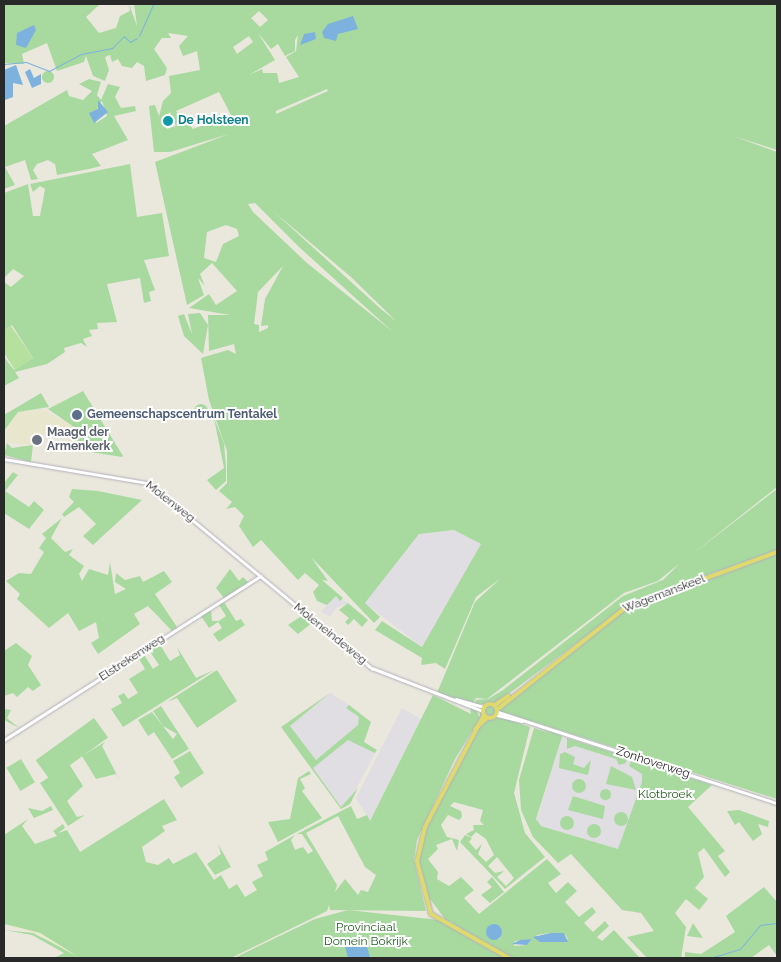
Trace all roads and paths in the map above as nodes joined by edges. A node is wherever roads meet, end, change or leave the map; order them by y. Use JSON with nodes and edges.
{"nodes":[{"id":1,"x":4,"y":459,"type":"edge"},
{"id":2,"x":777,"y":552,"type":"edge"},
{"id":3,"x":260,"y":576,"type":"junction"},
{"id":4,"x":497,"y":710,"type":"junction"},
{"id":5,"x":484,"y":712,"type":"junction"},
{"id":6,"x":4,"y":740,"type":"edge"},
{"id":7,"x":777,"y":803,"type":"edge"},
{"id":8,"x":510,"y":958,"type":"edge"}],
"edges":[{"from":1,"to":3,"type":"street","name":"Molenweg"},
{"from":2,"to":4,"type":"main road","name":"Wagemanskeel"},
{"from":3,"to":5,"type":"street","name":"Moleneindeweg"},
{"from":3,"to":6,"type":"street","name":"Elstrekenweg"},
{"from":4,"to":5,"type":"main road"},
{"from":4,"to":5,"type":"main road","name":"Wagemanskeel"},
{"from":4,"to":7,"type":"street","name":"Zonhoverweg"},
{"from":5,"to":8,"type":"main road"}]}
